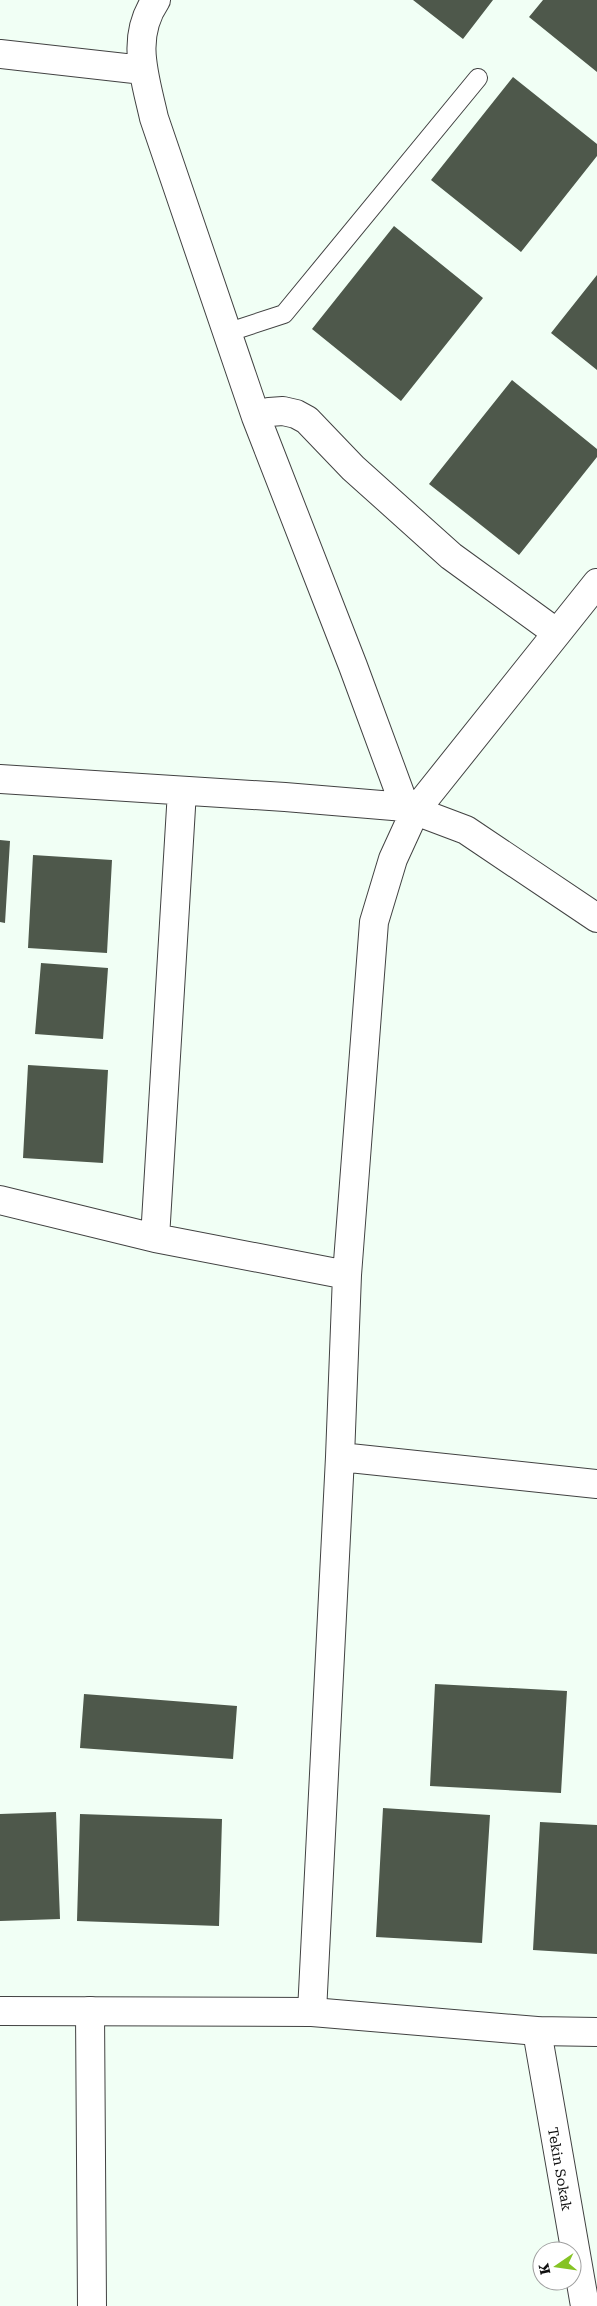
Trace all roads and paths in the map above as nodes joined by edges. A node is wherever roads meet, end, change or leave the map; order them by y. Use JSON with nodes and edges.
{"nodes":[{"id":1,"x":156,"y":0,"type":"edge"},
{"id":2,"x":0,"y":54,"type":"edge"},
{"id":3,"x":143,"y":70,"type":"junction"},
{"id":4,"x":478,"y":78,"type":"dead end"},
{"id":5,"x":226,"y":334,"type":"junction"},
{"id":6,"x":256,"y":417,"type":"junction"},
{"id":7,"x":597,"y":583,"type":"edge"},
{"id":8,"x":557,"y":633,"type":"junction"},
{"id":9,"x":0,"y":779,"type":"edge"},
{"id":10,"x":182,"y":790,"type":"junction"},
{"id":11,"x":410,"y":809,"type":"junction"},
{"id":12,"x":597,"y":918,"type":"edge"},
{"id":13,"x":0,"y":1200,"type":"edge"},
{"id":14,"x":155,"y":1238,"type":"junction"},
{"id":15,"x":347,"y":1275,"type":"junction"},
{"id":16,"x":340,"y":1457,"type":"junction"},
{"id":17,"x":597,"y":1484,"type":"edge"},
{"id":18,"x":0,"y":2011,"type":"edge"},
{"id":19,"x":90,"y":2011,"type":"junction"},
{"id":20,"x":312,"y":2012,"type":"junction"},
{"id":21,"x":537,"y":2031,"type":"junction"},
{"id":22,"x":597,"y":2032,"type":"edge"},
{"id":23,"x":92,"y":2306,"type":"edge"},
{"id":24,"x":586,"y":2306,"type":"edge"}],
"edges":[{"from":1,"to":3,"type":"street"},
{"from":2,"to":3,"type":"street"},
{"from":3,"to":5,"type":"street"},
{"from":4,"to":5,"type":"lane"},
{"from":5,"to":6,"type":"street"},
{"from":6,"to":8,"type":"street"},
{"from":6,"to":11,"type":"street"},
{"from":7,"to":8,"type":"street"},
{"from":8,"to":11,"type":"street"},
{"from":9,"to":10,"type":"street"},
{"from":10,"to":11,"type":"street"},
{"from":10,"to":14,"type":"street"},
{"from":11,"to":12,"type":"street"},
{"from":11,"to":15,"type":"street"},
{"from":13,"to":14,"type":"street"},
{"from":14,"to":15,"type":"street"},
{"from":15,"to":16,"type":"street"},
{"from":16,"to":17,"type":"street"},
{"from":16,"to":20,"type":"street"},
{"from":18,"to":19,"type":"street"},
{"from":19,"to":20,"type":"street"},
{"from":19,"to":23,"type":"street"},
{"from":20,"to":21,"type":"street"},
{"from":21,"to":22,"type":"street"},
{"from":21,"to":24,"type":"street","name":"Tekin Sokak"}]}
